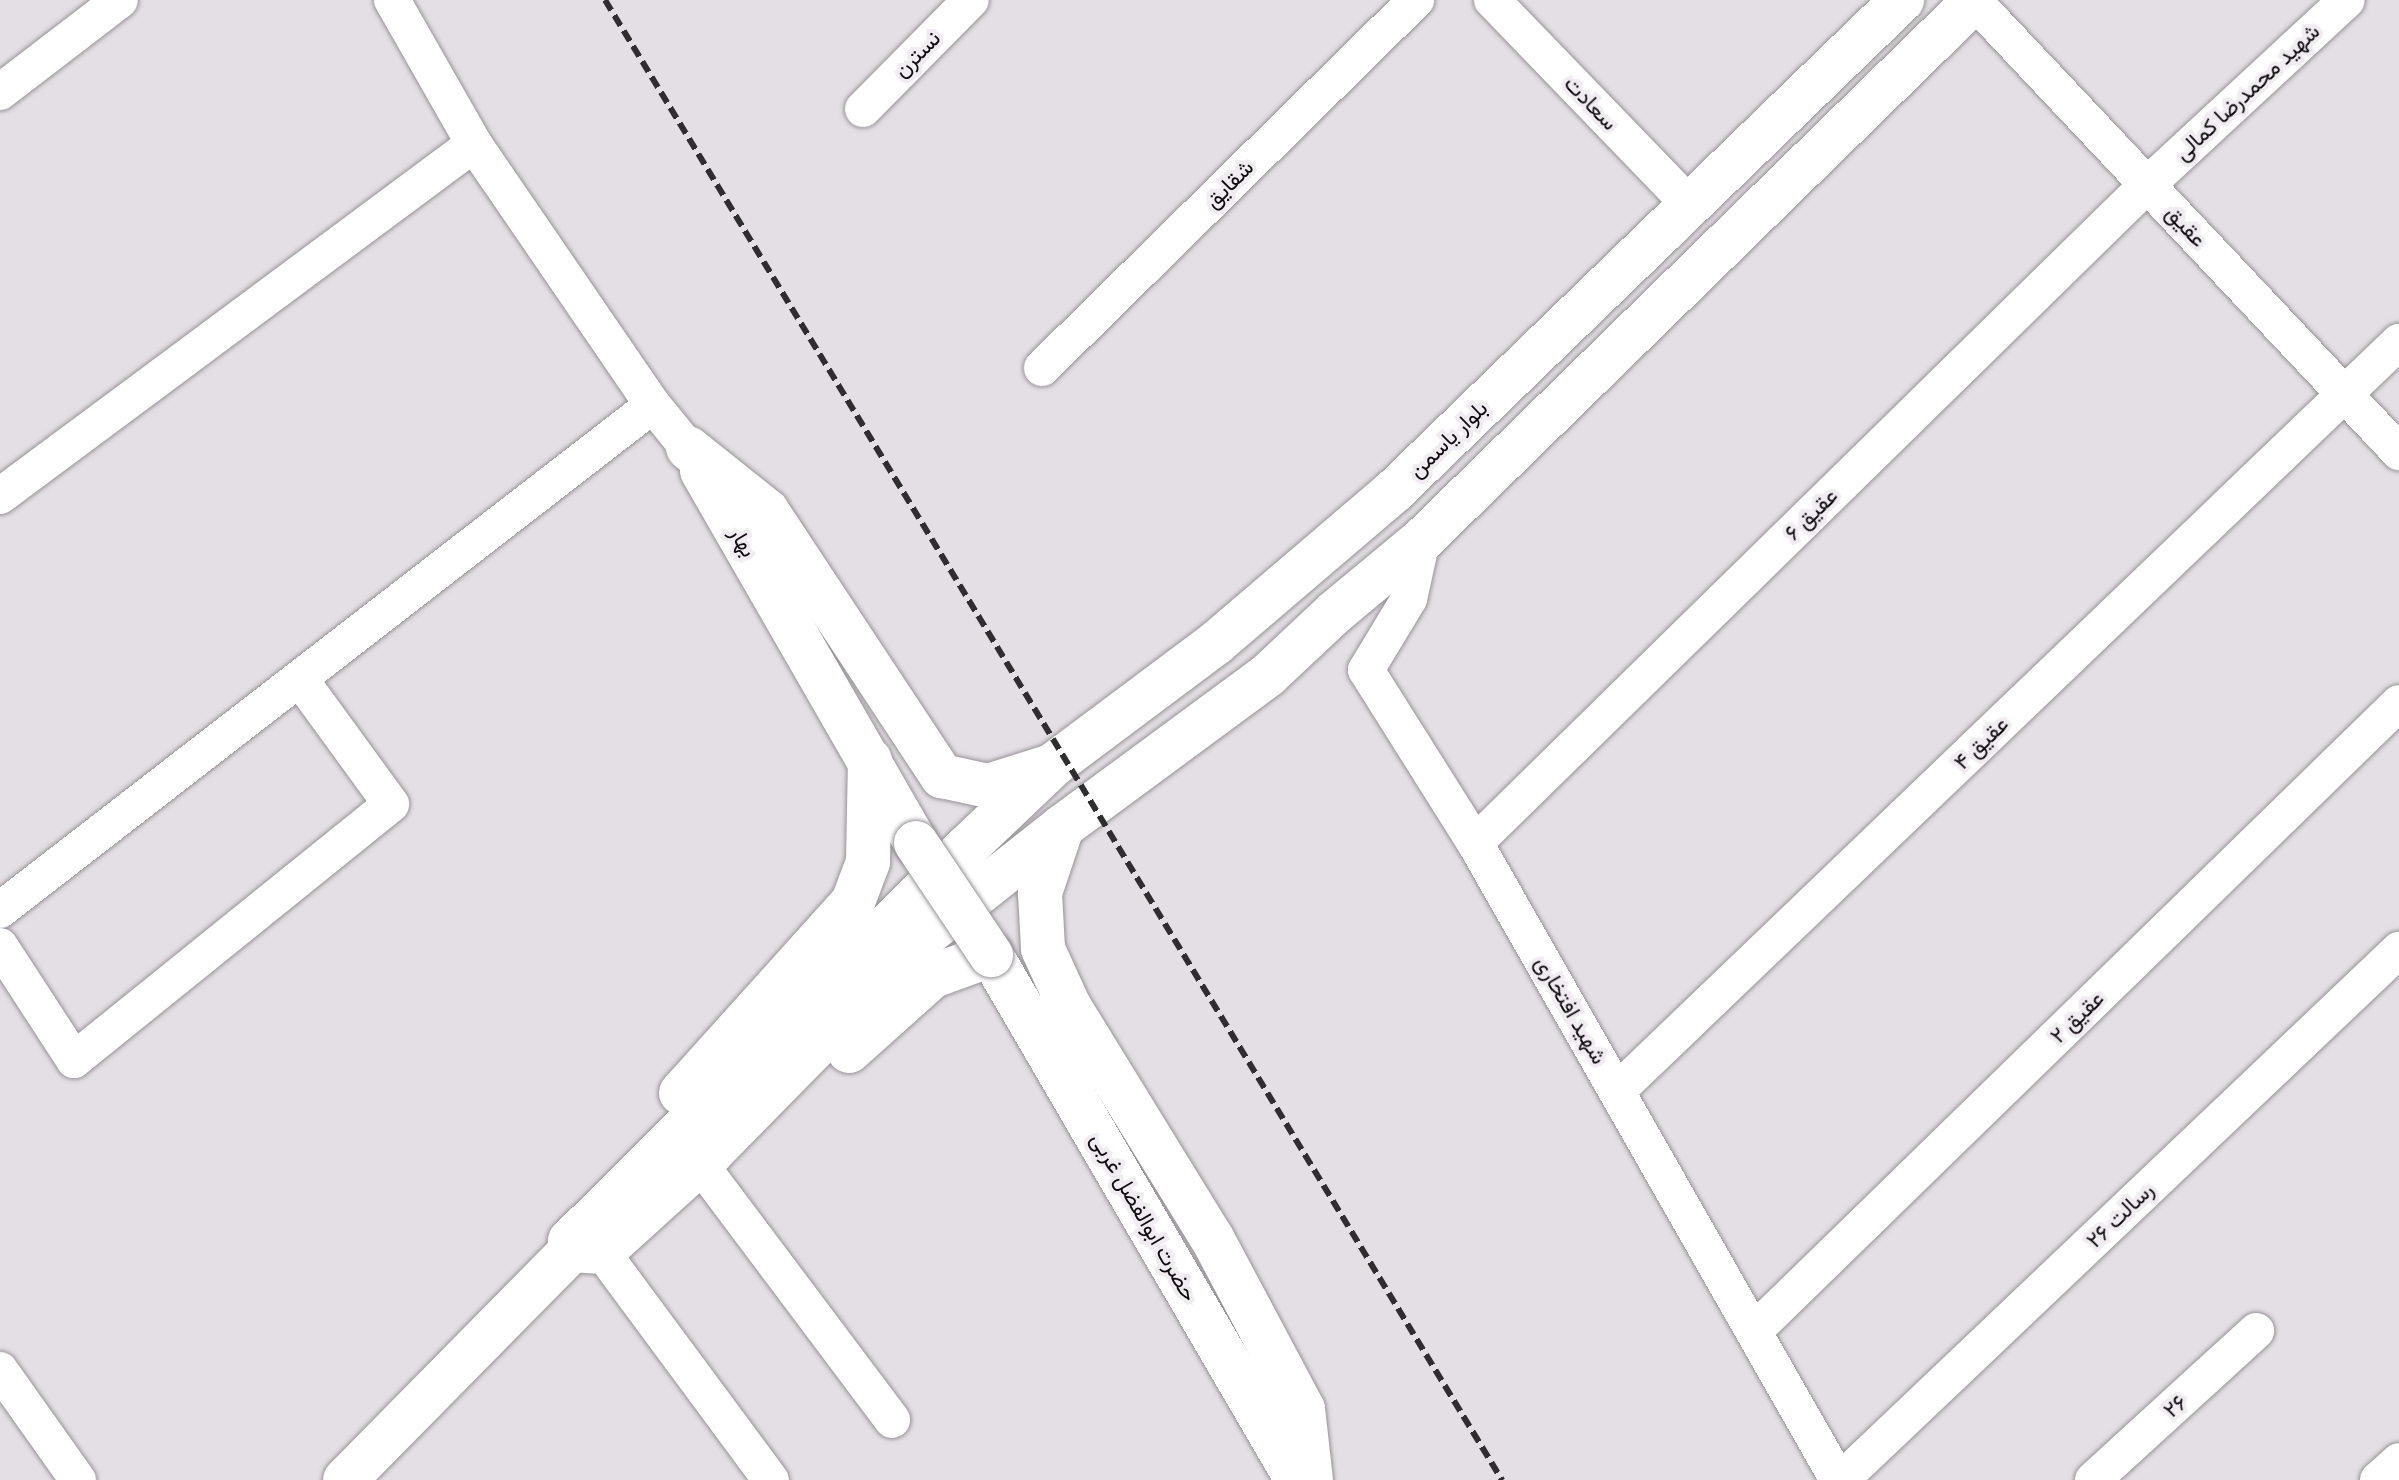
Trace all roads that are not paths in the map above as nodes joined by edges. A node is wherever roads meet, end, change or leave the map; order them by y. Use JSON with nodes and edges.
{"nodes":[{"id":1,"x":120,"y":0,"type":"edge"},
{"id":2,"x":392,"y":0,"type":"edge"},
{"id":3,"x":971,"y":0,"type":"edge"},
{"id":4,"x":1416,"y":0,"type":"edge"},
{"id":5,"x":1492,"y":0,"type":"edge"},
{"id":6,"x":1902,"y":0,"type":"edge"},
{"id":7,"x":1974,"y":0,"type":"edge"},
{"id":8,"x":2347,"y":0,"type":"edge"},
{"id":9,"x":0,"y":92,"type":"edge"},
{"id":10,"x":863,"y":109,"type":"dead end"},
{"id":11,"x":474,"y":144,"type":"junction"},
{"id":12,"x":2147,"y":185,"type":"junction"},
{"id":13,"x":1690,"y":205,"type":"junction"},
{"id":14,"x":2399,"y":342,"type":"edge"},
{"id":15,"x":1042,"y":368,"type":"dead end"},
{"id":16,"x":2345,"y":394,"type":"junction"},
{"id":17,"x":653,"y":405,"type":"junction"},
{"id":18,"x":688,"y":448,"type":"junction"},
{"id":19,"x":2399,"y":452,"type":"edge"},
{"id":20,"x":0,"y":496,"type":"edge"},
{"id":21,"x":1422,"y":540,"type":"junction"},
{"id":22,"x":300,"y":679,"type":"junction"},
{"id":23,"x":2399,"y":703,"type":"edge"},
{"id":24,"x":870,"y":760,"type":"junction"},
{"id":25,"x":1053,"y":765,"type":"junction"},
{"id":26,"x":1062,"y":827,"type":"junction"},
{"id":27,"x":1475,"y":843,"type":"junction"},
{"id":28,"x":0,"y":910,"type":"edge"},
{"id":29,"x":0,"y":946,"type":"edge"},
{"id":30,"x":2399,"y":950,"type":"edge"},
{"id":31,"x":991,"y":955,"type":"junction"},
{"id":32,"x":1617,"y":1091,"type":"junction"},
{"id":33,"x":709,"y":1176,"type":"junction"},
{"id":34,"x":582,"y":1248,"type":"junction"},
{"id":35,"x":1754,"y":1331,"type":"junction"},
{"id":36,"x":2256,"y":1331,"type":"dead end"},
{"id":37,"x":0,"y":1370,"type":"edge"},
{"id":38,"x":892,"y":1420,"type":"dead end"},
{"id":39,"x":2399,"y":1461,"type":"edge"},
{"id":40,"x":78,"y":1480,"type":"edge"},
{"id":41,"x":345,"y":1480,"type":"edge"},
{"id":42,"x":771,"y":1480,"type":"edge"},
{"id":43,"x":1297,"y":1480,"type":"edge"},
{"id":44,"x":1311,"y":1480,"type":"edge"},
{"id":45,"x":1839,"y":1480,"type":"edge"},
{"id":46,"x":2093,"y":1480,"type":"edge"},
{"id":47,"x":2378,"y":1480,"type":"edge"}],
"edges":[{"from":1,"to":9,"type":"street"},
{"from":2,"to":11,"type":"street","name":"بهار"},
{"from":3,"to":10,"type":"street","name":"نسترن"},
{"from":4,"to":15,"type":"street","name":"شقایق"},
{"from":5,"to":13,"type":"street","name":"سعادت"},
{"from":6,"to":13,"type":"street","name":"بلوار یاسمن"},
{"from":7,"to":12,"type":"street","name":"عقیق"},
{"from":7,"to":21,"type":"street"},
{"from":8,"to":12,"type":"street","name":"شهید محمدرضا کمالی"},
{"from":11,"to":17,"type":"street","name":"بهار"},
{"from":11,"to":20,"type":"street"},
{"from":12,"to":16,"type":"street","name":"عقیق"},
{"from":12,"to":27,"type":"street","name":"عقیق ۶"},
{"from":13,"to":25,"type":"street","name":"بلوار یاسمن"},
{"from":14,"to":16,"type":"street","name":"عقیق ۴"},
{"from":16,"to":19,"type":"street","name":"عقیق"},
{"from":16,"to":32,"type":"street","name":"عقیق ۴"},
{"from":17,"to":18,"type":"street","name":"بهار"},
{"from":17,"to":22,"type":"street"},
{"from":18,"to":24,"type":"street","name":"بهار"},
{"from":18,"to":25,"type":"street"},
{"from":21,"to":26,"type":"street"},
{"from":21,"to":27,"type":"street","name":"شهید افتخاری"},
{"from":22,"to":28,"type":"street"},
{"from":22,"to":29,"type":"street"},
{"from":23,"to":35,"type":"street","name":"عقیق ۲"},
{"from":24,"to":31,"type":"street","name":"بهار","bridge":true},
{"from":24,"to":34,"type":"street"},
{"from":25,"to":34,"type":"street","name":"بلوار یاسمن"},
{"from":26,"to":34,"type":"street"},
{"from":26,"to":44,"type":"street"},
{"from":27,"to":32,"type":"street","name":"شهید افتخاری"},
{"from":30,"to":45,"type":"street","name":"رسالت ۲۶"},
{"from":31,"to":33,"type":"street"},
{"from":31,"to":43,"type":"street","name":"حضرت ابوالفضل غربی"},
{"from":32,"to":35,"type":"street","name":"شهید افتخاری"},
{"from":33,"to":34,"type":"street"},
{"from":33,"to":38,"type":"street"},
{"from":34,"to":41,"type":"street"},
{"from":34,"to":42,"type":"street"},
{"from":35,"to":45,"type":"street","name":"شهید افتخاری"},
{"from":36,"to":46,"type":"street","name":"۲۶"},
{"from":37,"to":40,"type":"street"},
{"from":39,"to":47,"type":"street"}]}
